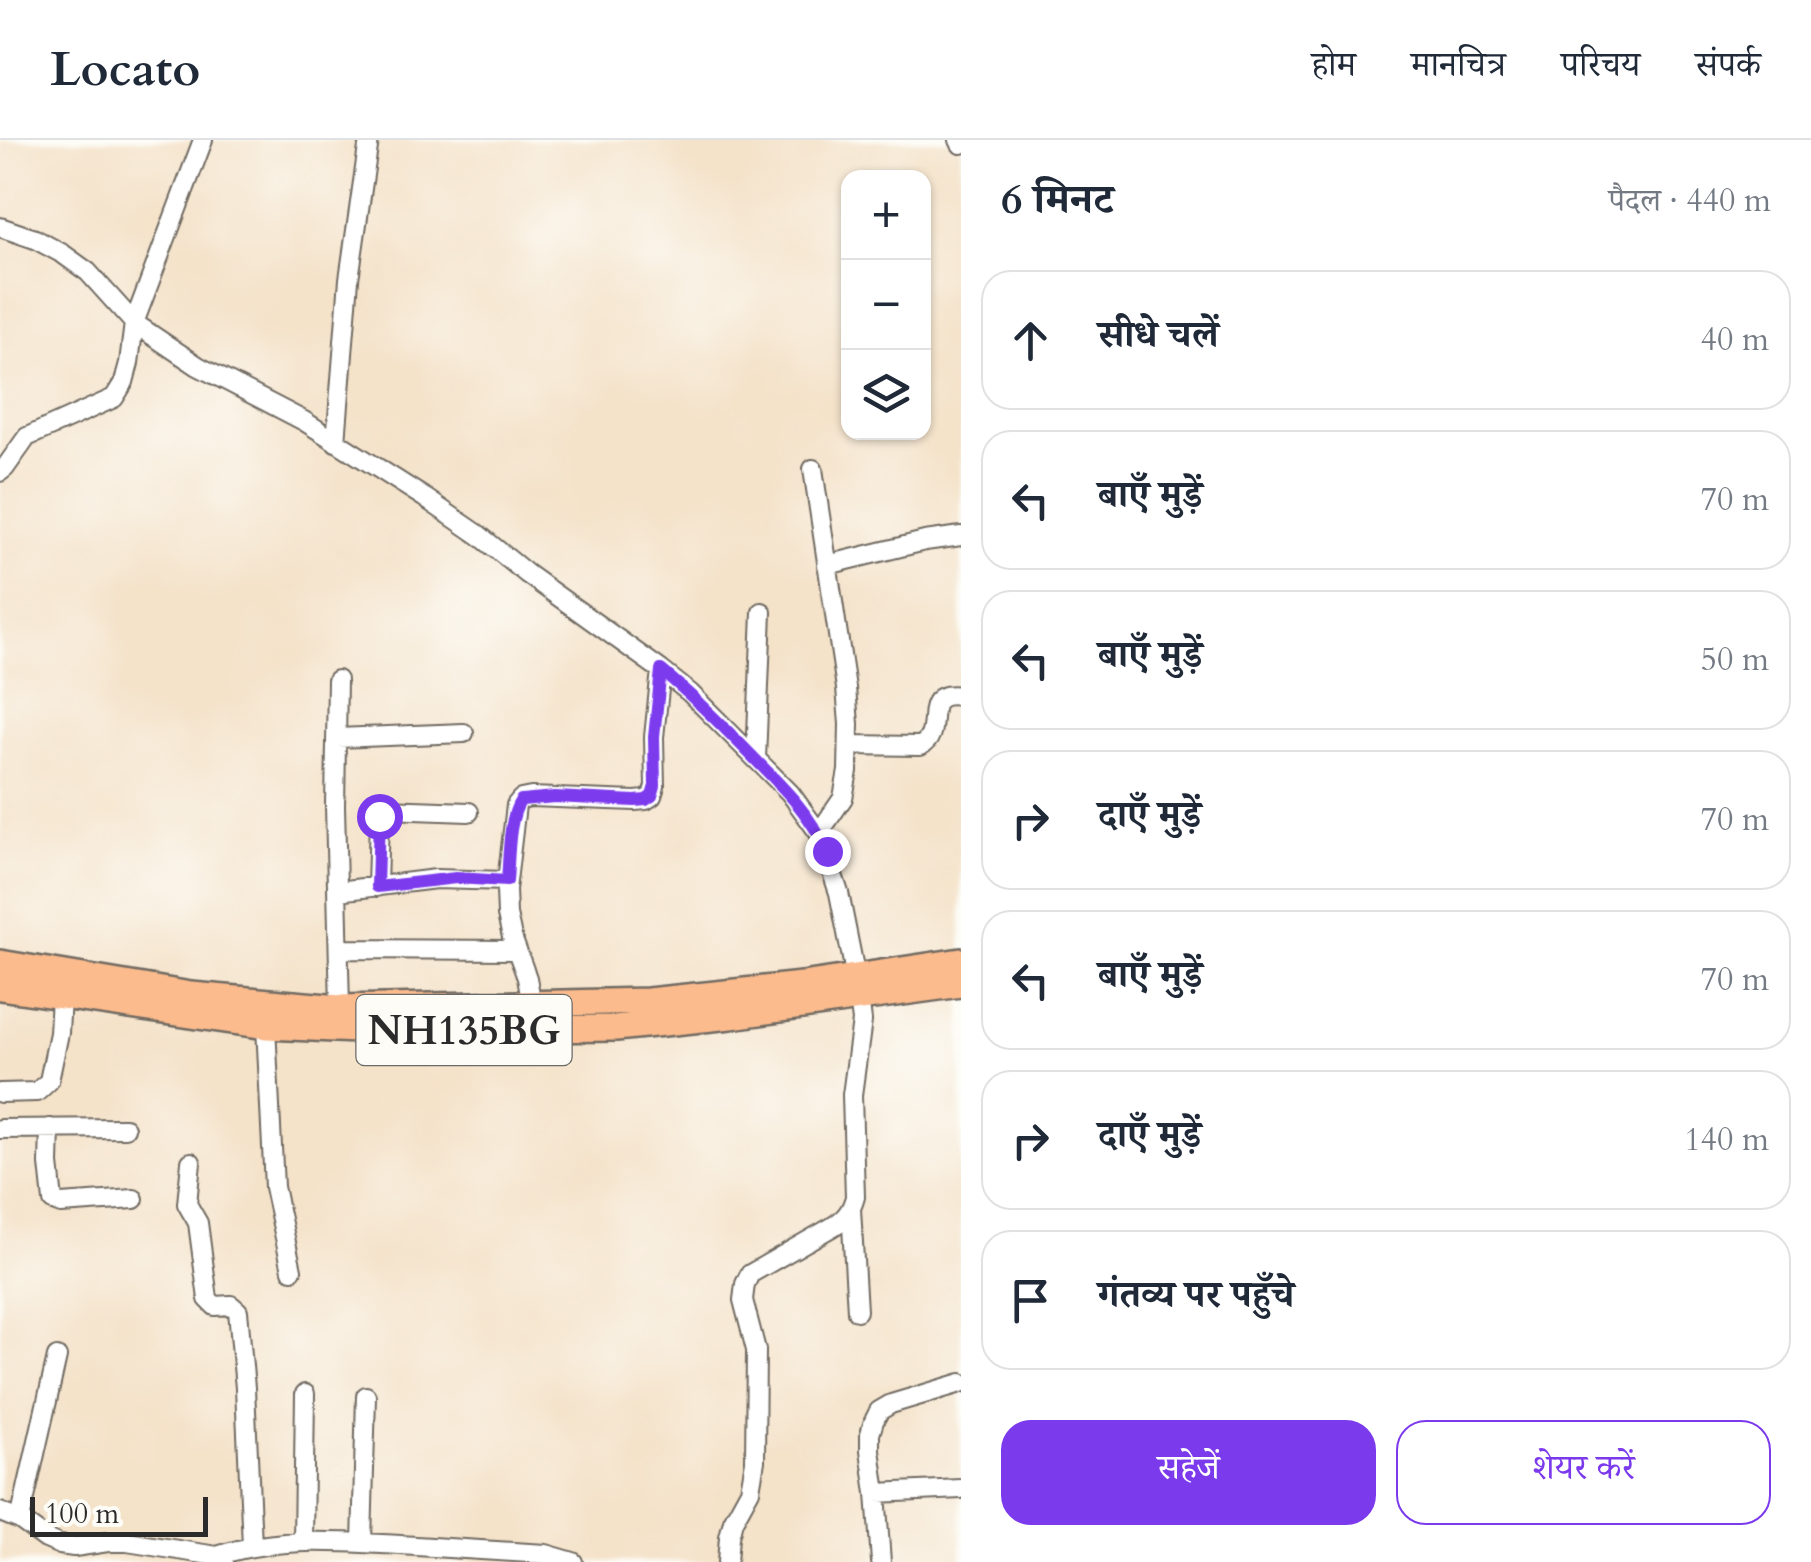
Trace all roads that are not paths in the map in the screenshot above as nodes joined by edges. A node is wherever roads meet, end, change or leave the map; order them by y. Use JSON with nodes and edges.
{"nodes":[{"id":1,"x":203,"y":140,"type":"edge"},
{"id":2,"x":368,"y":140,"type":"edge"},
{"id":3,"x":0,"y":227,"type":"edge"},
{"id":4,"x":134,"y":323,"type":"junction"},
{"id":5,"x":336,"y":442,"type":"junction"},
{"id":6,"x":813,"y":470,"type":"dead end"},
{"id":7,"x":0,"y":472,"type":"edge"},
{"id":8,"x":961,"y":536,"type":"edge"},
{"id":9,"x":828,"y":566,"type":"junction"},
{"id":10,"x":762,"y":612,"type":"dead end"},
{"id":11,"x":661,"y":670,"type":"junction"},
{"id":12,"x":337,"y":680,"type":"dead end"},
{"id":13,"x":961,"y":696,"type":"edge"},
{"id":14,"x":464,"y":733,"type":"dead end"},
{"id":15,"x":336,"y":738,"type":"junction"},
{"id":16,"x":849,"y":745,"type":"junction"},
{"id":17,"x":756,"y":759,"type":"junction"},
{"id":18,"x":469,"y":812,"type":"dead end"},
{"id":19,"x":819,"y":833,"type":"junction"},
{"id":20,"x":507,"y":881,"type":"junction"},
{"id":21,"x":377,"y":887,"type":"junction"},
{"id":22,"x":338,"y":891,"type":"junction"},
{"id":23,"x":339,"y":948,"type":"junction"},
{"id":24,"x":516,"y":950,"type":"junction"},
{"id":25,"x":961,"y":961,"type":"edge"},
{"id":26,"x":0,"y":963,"type":"edge"},
{"id":27,"x":961,"y":984,"type":"edge"},
{"id":28,"x":0,"y":987,"type":"edge"},
{"id":29,"x":858,"y":988,"type":"junction"},
{"id":30,"x":61,"y":996,"type":"junction"},
{"id":31,"x":532,"y":1005,"type":"junction"},
{"id":32,"x":340,"y":1008,"type":"junction"},
{"id":33,"x":266,"y":1026,"type":"junction"},
{"id":34,"x":0,"y":1093,"type":"edge"},
{"id":35,"x":50,"y":1128,"type":"junction"},
{"id":36,"x":126,"y":1128,"type":"dead end"},
{"id":37,"x":0,"y":1129,"type":"edge"},
{"id":38,"x":190,"y":1162,"type":"dead end"},
{"id":39,"x":134,"y":1199,"type":"dead end"},
{"id":40,"x":852,"y":1209,"type":"junction"},
{"id":41,"x":292,"y":1270,"type":"dead end"},
{"id":42,"x":857,"y":1311,"type":"dead end"},
{"id":43,"x":56,"y":1357,"type":"dead end"},
{"id":44,"x":961,"y":1383,"type":"edge"},
{"id":45,"x":305,"y":1394,"type":"dead end"},
{"id":46,"x":366,"y":1396,"type":"dead end"},
{"id":47,"x":961,"y":1490,"type":"edge"},
{"id":48,"x":876,"y":1494,"type":"junction"},
{"id":49,"x":0,"y":1512,"type":"edge"},
{"id":50,"x":20,"y":1520,"type":"junction"},
{"id":51,"x":303,"y":1542,"type":"junction"},
{"id":52,"x":362,"y":1543,"type":"junction"},
{"id":53,"x":252,"y":1546,"type":"junction"},
{"id":54,"x":396,"y":1554,"type":"edge"},
{"id":55,"x":221,"y":1559,"type":"edge"},
{"id":56,"x":573,"y":1562,"type":"edge"},
{"id":57,"x":727,"y":1562,"type":"edge"},
{"id":58,"x":880,"y":1562,"type":"edge"}],
"edges":[{"from":1,"to":4,"type":"street"},
{"from":2,"to":5,"type":"street"},
{"from":3,"to":4,"type":"street"},
{"from":4,"to":5,"type":"street"},
{"from":4,"to":7,"type":"street"},
{"from":5,"to":11,"type":"street"},
{"from":6,"to":9,"type":"street"},
{"from":8,"to":9,"type":"street"},
{"from":9,"to":16,"type":"street"},
{"from":10,"to":17,"type":"street"},
{"from":11,"to":17,"type":"street"},
{"from":11,"to":20,"type":"street"},
{"from":12,"to":15,"type":"street"},
{"from":13,"to":16,"type":"street"},
{"from":14,"to":15,"type":"street"},
{"from":15,"to":22,"type":"street"},
{"from":16,"to":19,"type":"street"},
{"from":17,"to":19,"type":"street"},
{"from":18,"to":21,"type":"street"},
{"from":19,"to":29,"type":"street"},
{"from":20,"to":21,"type":"street"},
{"from":20,"to":24,"type":"street"},
{"from":21,"to":22,"type":"street"},
{"from":22,"to":23,"type":"street"},
{"from":23,"to":24,"type":"street"},
{"from":23,"to":32,"type":"street"},
{"from":24,"to":31,"type":"street"},
{"from":25,"to":29,"type":"highway","number":"NH135BG"},
{"from":26,"to":32,"type":"highway","number":"NH135BG"},
{"from":27,"to":29,"type":"highway","number":"NH135BG"},
{"from":28,"to":30,"type":"highway","number":"NH135BG"},
{"from":29,"to":31,"type":"highway","number":"NH135BG"},
{"from":29,"to":33,"type":"highway","number":"NH135BG"},
{"from":29,"to":40,"type":"street"},
{"from":30,"to":33,"type":"highway","number":"NH135BG"},
{"from":30,"to":34,"type":"street"},
{"from":31,"to":32,"type":"highway","number":"NH135BG"},
{"from":33,"to":41,"type":"street"},
{"from":35,"to":36,"type":"street"},
{"from":35,"to":37,"type":"street"},
{"from":35,"to":39,"type":"street"},
{"from":38,"to":53,"type":"street"},
{"from":40,"to":42,"type":"street"},
{"from":40,"to":57,"type":"street"},
{"from":43,"to":50,"type":"street"},
{"from":44,"to":48,"type":"street"},
{"from":45,"to":51,"type":"street"},
{"from":46,"to":52,"type":"street"},
{"from":47,"to":48,"type":"street"},
{"from":48,"to":58,"type":"street"},
{"from":49,"to":50,"type":"street"},
{"from":50,"to":55,"type":"street"},
{"from":51,"to":52,"type":"street"},
{"from":51,"to":53,"type":"street"},
{"from":52,"to":54,"type":"street"},
{"from":53,"to":55,"type":"street"},
{"from":54,"to":56,"type":"street"}]}
